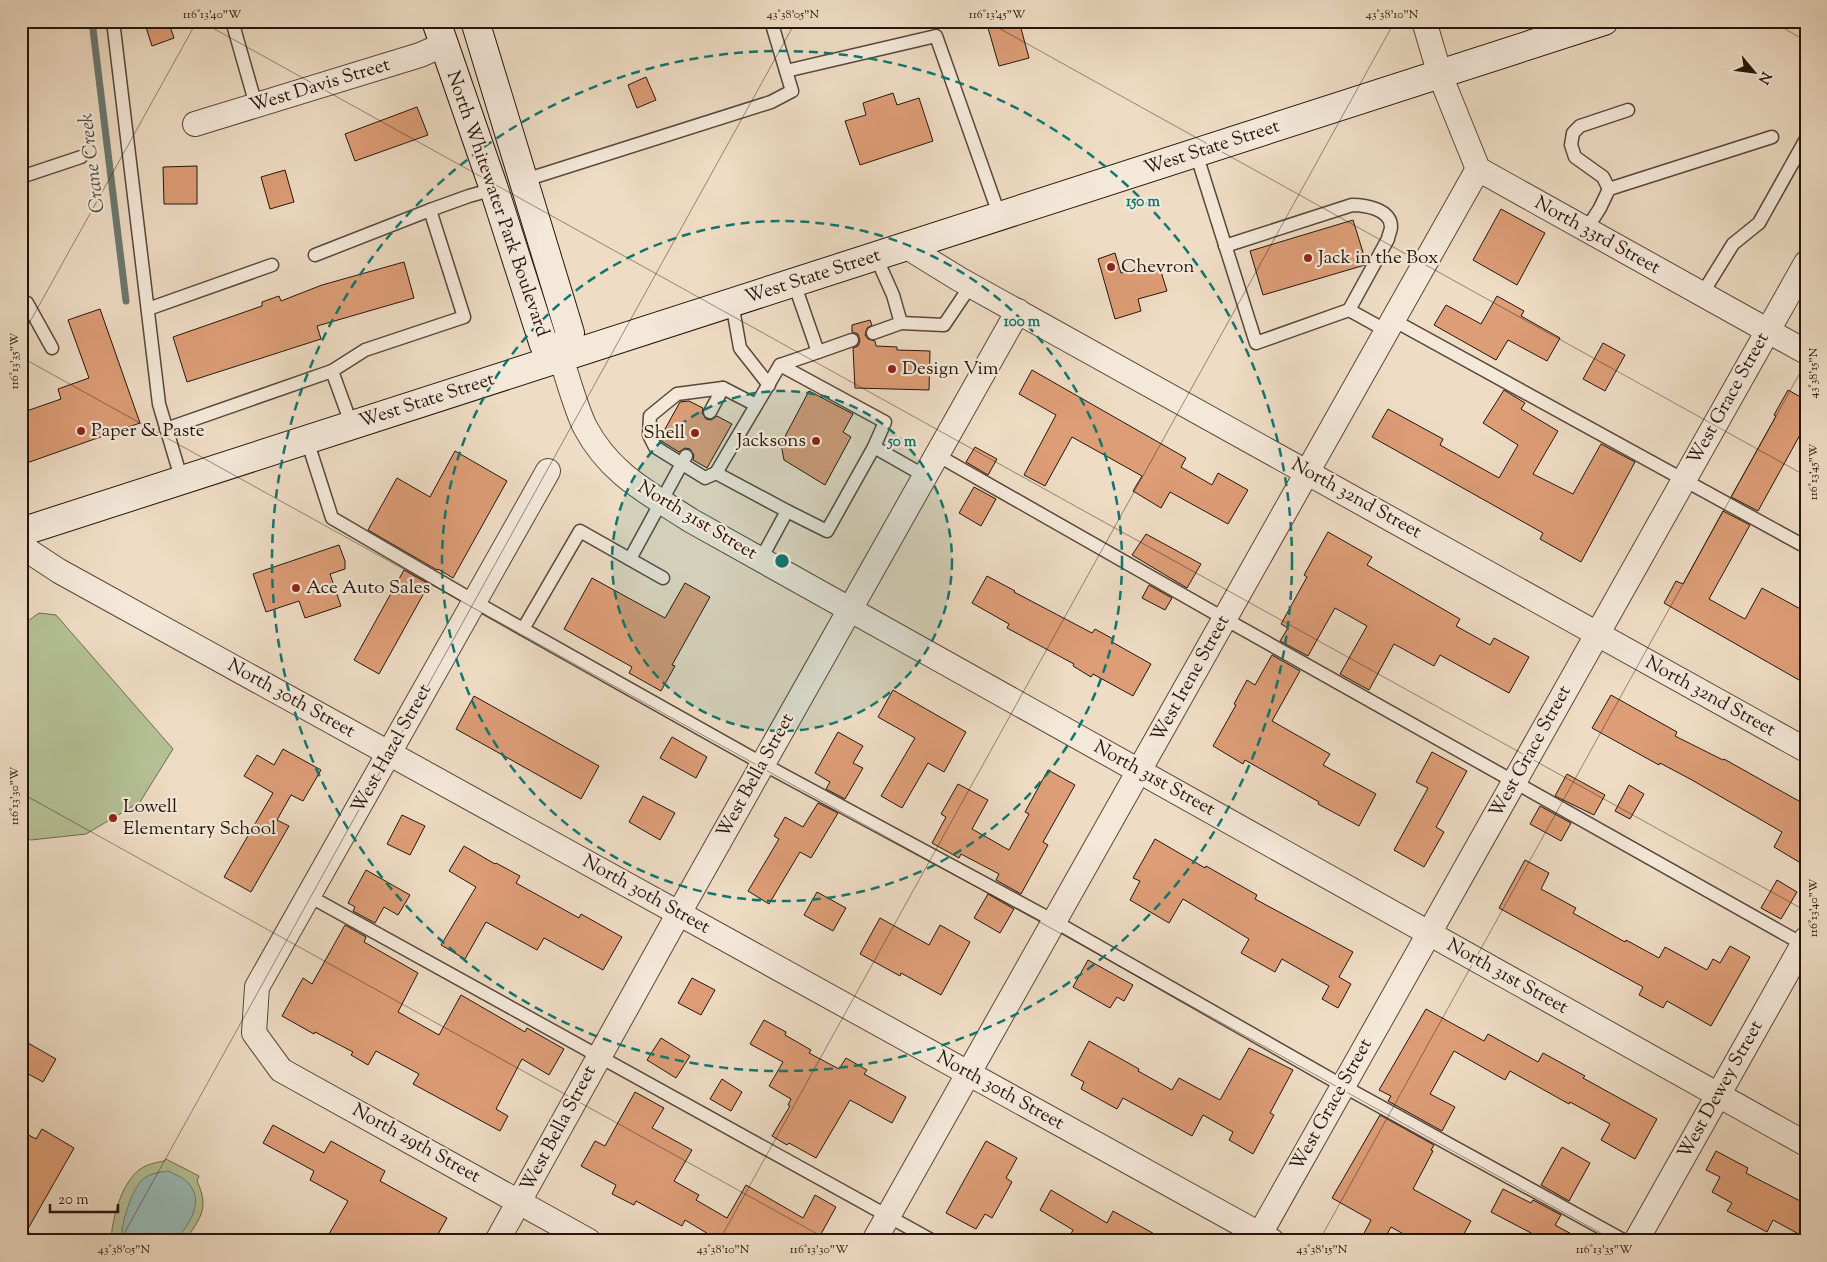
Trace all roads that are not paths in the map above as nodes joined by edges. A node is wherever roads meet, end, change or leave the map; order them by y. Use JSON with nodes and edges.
{"nodes":[{"id":1,"x":113,"y":21,"type":"edge"},
{"id":2,"x":476,"y":21,"type":"edge"},
{"id":3,"x":772,"y":21,"type":"edge"},
{"id":4,"x":1424,"y":21,"type":"edge"},
{"id":5,"x":1604,"y":21,"type":"edge"},
{"id":6,"x":235,"y":22,"type":"edge"},
{"id":7,"x":439,"y":33,"type":"edge"},
{"id":8,"x":786,"y":71,"type":"junction"},
{"id":9,"x":1440,"y":75,"type":"junction"},
{"id":10,"x":256,"y":105,"type":"junction"},
{"id":11,"x":1628,"y":110,"type":"dead end"},
{"id":12,"x":195,"y":124,"type":"dead end"},
{"id":13,"x":1772,"y":137,"type":"dead end"},
{"id":14,"x":1806,"y":139,"type":"edge"},
{"id":15,"x":1196,"y":153,"type":"junction"},
{"id":16,"x":82,"y":158,"type":"dead end"},
{"id":17,"x":1478,"y":169,"type":"junction"},
{"id":18,"x":21,"y":177,"type":"edge"},
{"id":19,"x":525,"y":180,"type":"junction"},
{"id":20,"x":494,"y":189,"type":"junction"},
{"id":21,"x":1609,"y":189,"type":"junction"},
{"id":22,"x":430,"y":210,"type":"junction"},
{"id":23,"x":1000,"y":217,"type":"junction"},
{"id":24,"x":1586,"y":230,"type":"junction"},
{"id":25,"x":1226,"y":246,"type":"junction"},
{"id":26,"x":907,"y":247,"type":"junction"},
{"id":27,"x":315,"y":256,"type":"dead end"},
{"id":28,"x":876,"y":257,"type":"junction"},
{"id":29,"x":1806,"y":263,"type":"edge"},
{"id":30,"x":272,"y":265,"type":"dead end"},
{"id":31,"x":794,"y":283,"type":"junction"},
{"id":32,"x":971,"y":285,"type":"junction"},
{"id":33,"x":1702,"y":294,"type":"junction"},
{"id":34,"x":21,"y":303,"type":"edge"},
{"id":35,"x":732,"y":303,"type":"junction"},
{"id":36,"x":148,"y":309,"type":"junction"},
{"id":37,"x":1349,"y":310,"type":"junction"},
{"id":38,"x":1018,"y":311,"type":"junction"},
{"id":39,"x":901,"y":323,"type":"junction"},
{"id":40,"x":1390,"y":326,"type":"junction"},
{"id":41,"x":1768,"y":331,"type":"junction"},
{"id":42,"x":873,"y":332,"type":"dead end"},
{"id":43,"x":852,"y":340,"type":"dead end"},
{"id":44,"x":52,"y":348,"type":"dead end"},
{"id":45,"x":818,"y":352,"type":"junction"},
{"id":46,"x":1806,"y":352,"type":"edge"},
{"id":47,"x":561,"y":358,"type":"junction"},
{"id":48,"x":780,"y":365,"type":"junction"},
{"id":49,"x":332,"y":371,"type":"junction"},
{"id":50,"x":769,"y":385,"type":"junction"},
{"id":51,"x":723,"y":388,"type":"junction"},
{"id":52,"x":756,"y":404,"type":"junction"},
{"id":53,"x":710,"y":412,"type":"dead end"},
{"id":54,"x":352,"y":426,"type":"junction"},
{"id":55,"x":166,"y":429,"type":"junction"},
{"id":56,"x":307,"y":440,"type":"junction"},
{"id":57,"x":874,"y":447,"type":"junction"},
{"id":58,"x":937,"y":455,"type":"junction"},
{"id":59,"x":684,"y":460,"type":"junction"},
{"id":60,"x":548,"y":471,"type":"dead end"},
{"id":61,"x":1307,"y":472,"type":"junction"},
{"id":62,"x":716,"y":473,"type":"junction"},
{"id":63,"x":926,"y":476,"type":"junction"},
{"id":64,"x":1683,"y":480,"type":"junction"},
{"id":65,"x":182,"y":481,"type":"junction"},
{"id":66,"x":662,"y":502,"type":"junction"},
{"id":67,"x":787,"y":511,"type":"junction"},
{"id":68,"x":21,"y":532,"type":"edge"},
{"id":69,"x":21,"y":546,"type":"edge"},
{"id":70,"x":1806,"y":547,"type":"edge"},
{"id":71,"x":630,"y":559,"type":"junction"},
{"id":72,"x":761,"y":559,"type":"junction"},
{"id":73,"x":663,"y":578,"type":"dead end"},
{"id":74,"x":474,"y":602,"type":"junction"},
{"id":75,"x":850,"y":609,"type":"junction"},
{"id":76,"x":1224,"y":619,"type":"junction"},
{"id":77,"x":523,"y":630,"type":"junction"},
{"id":78,"x":1597,"y":634,"type":"junction"},
{"id":79,"x":1806,"y":750,"type":"edge"},
{"id":80,"x":389,"y":753,"type":"junction"},
{"id":81,"x":763,"y":764,"type":"junction"},
{"id":82,"x":1139,"y":771,"type":"junction"},
{"id":83,"x":1514,"y":782,"type":"junction"},
{"id":84,"x":309,"y":896,"type":"junction"},
{"id":85,"x":679,"y":913,"type":"junction"},
{"id":86,"x":1054,"y":921,"type":"junction"},
{"id":87,"x":1429,"y":933,"type":"junction"},
{"id":88,"x":1805,"y":943,"type":"edge"},
{"id":89,"x":254,"y":1033,"type":"joint"},
{"id":90,"x":599,"y":1056,"type":"junction"},
{"id":91,"x":968,"y":1073,"type":"junction"},
{"id":92,"x":1343,"y":1086,"type":"junction"},
{"id":93,"x":1718,"y":1095,"type":"junction"},
{"id":94,"x":1806,"y":1144,"type":"edge"},
{"id":95,"x":520,"y":1201,"type":"junction"},
{"id":96,"x":888,"y":1215,"type":"junction"},
{"id":97,"x":1262,"y":1238,"type":"edge"},
{"id":98,"x":497,"y":1241,"type":"edge"},
{"id":99,"x":589,"y":1241,"type":"edge"},
{"id":100,"x":874,"y":1241,"type":"edge"},
{"id":101,"x":933,"y":1241,"type":"edge"},
{"id":102,"x":1625,"y":1241,"type":"edge"},
{"id":103,"x":1636,"y":1241,"type":"edge"}],
"edges":[{"from":1,"to":36,"type":"lane"},
{"from":2,"to":19,"type":"main road","name":"North Whitewater Park Boulevard"},
{"from":3,"to":8,"type":"lane"},
{"from":4,"to":9,"type":"street"},
{"from":5,"to":9,"type":"main road","name":"West State Street"},
{"from":6,"to":10,"type":"lane"},
{"from":7,"to":10,"type":"street","name":"West Davis Street"},
{"from":7,"to":20,"type":"main road","name":"North Whitewater Park Boulevard"},
{"from":8,"to":19,"type":"lane"},
{"from":8,"to":23,"type":"lane"},
{"from":9,"to":15,"type":"main road","name":"West State Street"},
{"from":9,"to":17,"type":"street"},
{"from":10,"to":12,"type":"street","name":"West Davis Street"},
{"from":11,"to":21,"type":"lane"},
{"from":13,"to":21,"type":"lane"},
{"from":14,"to":33,"type":"lane"},
{"from":15,"to":23,"type":"main road","name":"West State Street"},
{"from":15,"to":25,"type":"lane"},
{"from":16,"to":18,"type":"lane"},
{"from":17,"to":24,"type":"street","name":"North 33rd Street"},
{"from":17,"to":40,"type":"street","name":"West Irene Street"},
{"from":19,"to":47,"type":"main road","name":"North Whitewater Park Boulevard"},
{"from":20,"to":22,"type":"lane"},
{"from":20,"to":47,"type":"main road","name":"North Whitewater Park Boulevard"},
{"from":21,"to":24,"type":"lane"},
{"from":22,"to":27,"type":"lane"},
{"from":22,"to":49,"type":"lane"},
{"from":23,"to":26,"type":"main road","name":"West State Street"},
{"from":24,"to":33,"type":"street","name":"North 33rd Street"},
{"from":25,"to":37,"type":"lane"},
{"from":25,"to":37,"type":"lane"},
{"from":26,"to":28,"type":"main road","name":"West State Street"},
{"from":26,"to":32,"type":"street","name":"North 32nd Street"},
{"from":28,"to":31,"type":"main road","name":"West State Street"},
{"from":28,"to":39,"type":"lane"},
{"from":29,"to":41,"type":"street","name":"West Grace Street"},
{"from":30,"to":36,"type":"lane"},
{"from":31,"to":35,"type":"main road","name":"West State Street"},
{"from":31,"to":45,"type":"lane"},
{"from":32,"to":38,"type":"street","name":"North 32nd Street"},
{"from":32,"to":39,"type":"lane"},
{"from":33,"to":41,"type":"street","name":"North 33rd Street"},
{"from":34,"to":44,"type":"lane"},
{"from":35,"to":47,"type":"main road","name":"West State Street"},
{"from":35,"to":50,"type":"lane"},
{"from":36,"to":55,"type":"lane"},
{"from":37,"to":40,"type":"lane"},
{"from":38,"to":58,"type":"street","name":"West Bella Street"},
{"from":38,"to":61,"type":"street","name":"North 32nd Street"},
{"from":39,"to":42,"type":"lane"},
{"from":40,"to":61,"type":"street","name":"West Irene Street"},
{"from":40,"to":64,"type":"lane"},
{"from":41,"to":46,"type":"street","name":"North 33rd Street"},
{"from":41,"to":64,"type":"street","name":"West Grace Street"},
{"from":43,"to":45,"type":"lane"},
{"from":45,"to":48,"type":"lane"},
{"from":47,"to":54,"type":"main road","name":"West State Street"},
{"from":47,"to":66,"type":"street","name":"North 31st Street"},
{"from":48,"to":50,"type":"lane"},
{"from":48,"to":57,"type":"lane"},
{"from":49,"to":54,"type":"lane"},
{"from":49,"to":55,"type":"lane"},
{"from":50,"to":52,"type":"lane"},
{"from":51,"to":52,"type":"lane"},
{"from":51,"to":53,"type":"lane"},
{"from":51,"to":59,"type":"lane"},
{"from":52,"to":62,"type":"lane"},
{"from":54,"to":56,"type":"main road","name":"West State Street"},
{"from":55,"to":65,"type":"lane"},
{"from":56,"to":65,"type":"main road","name":"West State Street"},
{"from":56,"to":74,"type":"lane"},
{"from":57,"to":63,"type":"lane"},
{"from":57,"to":67,"type":"lane"},
{"from":58,"to":63,"type":"street","name":"West Bella Street"},
{"from":58,"to":76,"type":"lane"},
{"from":59,"to":62,"type":"lane"},
{"from":59,"to":66,"type":"lane"},
{"from":60,"to":74,"type":"street","name":"West Hazel Street"},
{"from":61,"to":76,"type":"street","name":"West Irene Street"},
{"from":61,"to":78,"type":"street","name":"North 32nd Street"},
{"from":62,"to":67,"type":"lane"},
{"from":63,"to":75,"type":"street","name":"West Bella Street"},
{"from":64,"to":70,"type":"lane"},
{"from":64,"to":78,"type":"street","name":"West Grace Street"},
{"from":65,"to":68,"type":"main road","name":"West State Street"},
{"from":66,"to":71,"type":"lane"},
{"from":66,"to":72,"type":"street","name":"North 31st Street"},
{"from":67,"to":72,"type":"lane"},
{"from":69,"to":80,"type":"street","name":"North 30th Street"},
{"from":71,"to":73,"type":"lane"},
{"from":71,"to":77,"type":"lane"},
{"from":72,"to":75,"type":"street","name":"North 31st Street"},
{"from":74,"to":77,"type":"lane"},
{"from":74,"to":80,"type":"street","name":"West Hazel Street"},
{"from":75,"to":81,"type":"street","name":"West Bella Street"},
{"from":75,"to":82,"type":"street","name":"North 31st Street"},
{"from":76,"to":82,"type":"street","name":"West Irene Street"},
{"from":76,"to":83,"type":"lane"},
{"from":77,"to":81,"type":"lane"},
{"from":78,"to":79,"type":"street","name":"North 32nd Street"},
{"from":78,"to":83,"type":"street","name":"West Grace Street"},
{"from":80,"to":84,"type":"street","name":"West Hazel Street"},
{"from":80,"to":85,"type":"street","name":"North 30th Street"},
{"from":81,"to":85,"type":"street","name":"West Bella Street"},
{"from":81,"to":86,"type":"lane"},
{"from":82,"to":86,"type":"street","name":"West Irene Street"},
{"from":82,"to":87,"type":"street","name":"North 31st Street"},
{"from":83,"to":87,"type":"street","name":"West Grace Street"},
{"from":83,"to":88,"type":"lane"},
{"from":84,"to":89,"type":"street","name":"West Hazel Street"},
{"from":84,"to":90,"type":"lane"},
{"from":85,"to":90,"type":"street","name":"West Bella Street"},
{"from":85,"to":91,"type":"street","name":"North 30th Street"},
{"from":86,"to":91,"type":"street","name":"West Irene Street"},
{"from":86,"to":92,"type":"lane"},
{"from":87,"to":92,"type":"street","name":"West Grace Street"},
{"from":87,"to":93,"type":"street","name":"North 31st Street"},
{"from":88,"to":93,"type":"street","name":"West Dewey Street"},
{"from":89,"to":95,"type":"street","name":"North 29th Street"},
{"from":90,"to":95,"type":"street","name":"West Bella Street"},
{"from":90,"to":96,"type":"lane"},
{"from":91,"to":96,"type":"street","name":"West Irene Street"},
{"from":91,"to":97,"type":"street","name":"North 30th Street"},
{"from":92,"to":97,"type":"street","name":"West Grace Street"},
{"from":92,"to":102,"type":"lane"},
{"from":93,"to":94,"type":"street","name":"North 31st Street"},
{"from":93,"to":103,"type":"street","name":"West Dewey Street"},
{"from":95,"to":98,"type":"street","name":"West Bella Street"},
{"from":95,"to":99,"type":"street","name":"North 29th Street"},
{"from":96,"to":100,"type":"street","name":"West Irene Street"},
{"from":96,"to":101,"type":"lane"}]}
